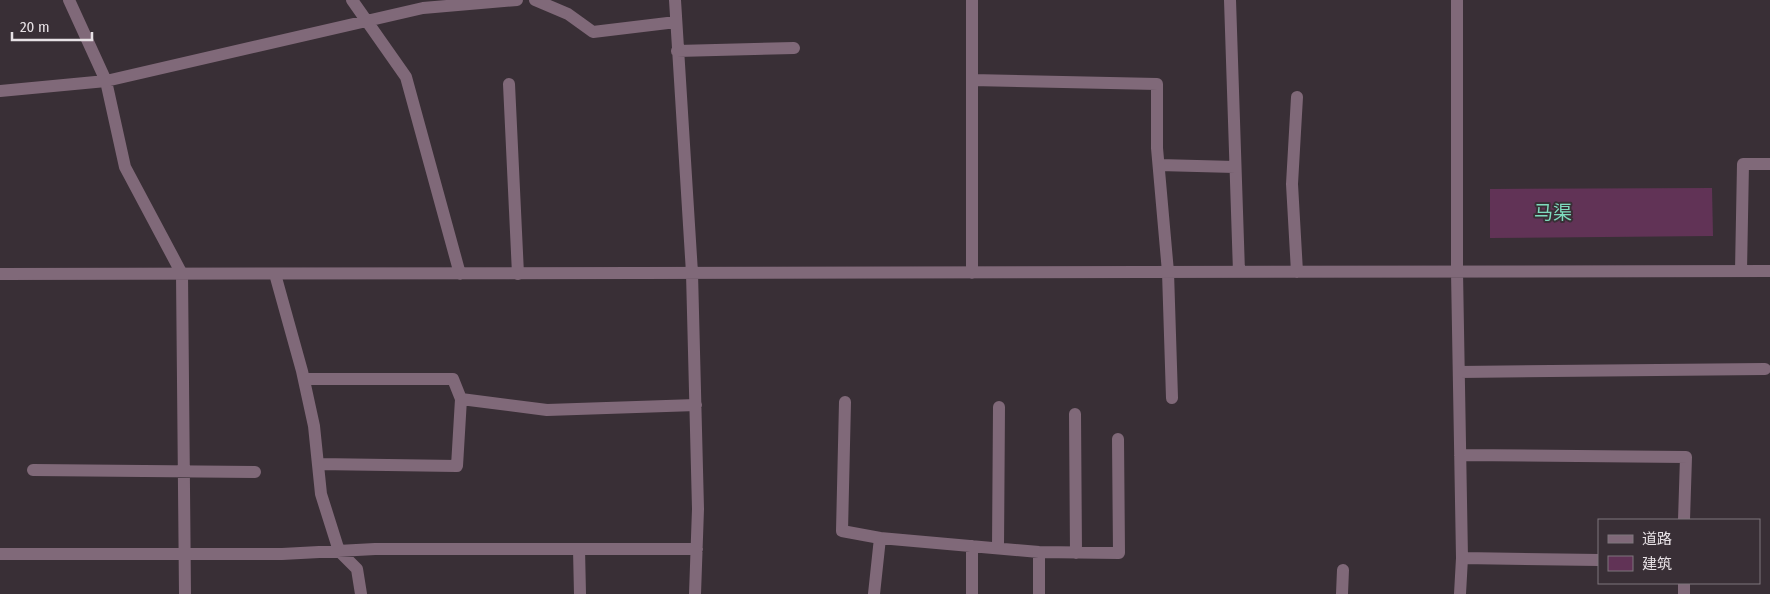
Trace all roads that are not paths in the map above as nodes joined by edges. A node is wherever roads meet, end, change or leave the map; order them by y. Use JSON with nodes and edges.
{"nodes":[{"id":1,"x":70,"y":0,"type":"edge"},
{"id":2,"x":352,"y":0,"type":"edge"},
{"id":3,"x":517,"y":0,"type":"edge"},
{"id":4,"x":535,"y":0,"type":"edge"},
{"id":5,"x":675,"y":0,"type":"edge"},
{"id":6,"x":972,"y":0,"type":"edge"},
{"id":7,"x":1230,"y":0,"type":"edge"},
{"id":8,"x":1457,"y":0,"type":"edge"},
{"id":9,"x":367,"y":21,"type":"junction"},
{"id":10,"x":676,"y":22,"type":"junction"},
{"id":11,"x":794,"y":48,"type":"dead end"},
{"id":12,"x":677,"y":51,"type":"junction"},
{"id":13,"x":972,"y":80,"type":"junction"},
{"id":14,"x":106,"y":81,"type":"junction"},
{"id":15,"x":509,"y":84,"type":"dead end"},
{"id":16,"x":0,"y":91,"type":"edge"},
{"id":17,"x":1297,"y":97,"type":"dead end"},
{"id":18,"x":1770,"y":164,"type":"edge"},
{"id":19,"x":1159,"y":165,"type":"junction"},
{"id":20,"x":1235,"y":167,"type":"junction"},
{"id":21,"x":1770,"y":271,"type":"edge"},
{"id":22,"x":1168,"y":272,"type":"junction"},
{"id":23,"x":1239,"y":272,"type":"junction"},
{"id":24,"x":1297,"y":272,"type":"junction"},
{"id":25,"x":1457,"y":272,"type":"junction"},
{"id":26,"x":1741,"y":272,"type":"junction"},
{"id":27,"x":692,"y":273,"type":"junction"},
{"id":28,"x":972,"y":273,"type":"junction"},
{"id":29,"x":0,"y":274,"type":"edge"},
{"id":30,"x":182,"y":274,"type":"junction"},
{"id":31,"x":276,"y":274,"type":"junction"},
{"id":32,"x":460,"y":274,"type":"junction"},
{"id":33,"x":518,"y":274,"type":"junction"},
{"id":34,"x":1765,"y":369,"type":"dead end"},
{"id":35,"x":1459,"y":372,"type":"junction"},
{"id":36,"x":304,"y":379,"type":"junction"},
{"id":37,"x":1172,"y":398,"type":"dead end"},
{"id":38,"x":461,"y":399,"type":"junction"},
{"id":39,"x":845,"y":402,"type":"dead end"},
{"id":40,"x":696,"y":405,"type":"junction"},
{"id":41,"x":999,"y":407,"type":"dead end"},
{"id":42,"x":1075,"y":414,"type":"dead end"},
{"id":43,"x":1118,"y":439,"type":"dead end"},
{"id":44,"x":1460,"y":455,"type":"junction"},
{"id":45,"x":318,"y":464,"type":"junction"},
{"id":46,"x":33,"y":470,"type":"dead end"},
{"id":47,"x":184,"y":471,"type":"junction"},
{"id":48,"x":255,"y":472,"type":"dead end"},
{"id":49,"x":1684,"y":519,"type":"edge"},
{"id":50,"x":880,"y":538,"type":"junction"},
{"id":51,"x":972,"y":546,"type":"junction"},
{"id":52,"x":998,"y":548,"type":"junction"},
{"id":53,"x":579,"y":550,"type":"junction"},
{"id":54,"x":697,"y":550,"type":"junction"},
{"id":55,"x":339,"y":551,"type":"junction"},
{"id":56,"x":1039,"y":552,"type":"junction"},
{"id":57,"x":1076,"y":553,"type":"junction"},
{"id":58,"x":0,"y":554,"type":"edge"},
{"id":59,"x":185,"y":554,"type":"junction"},
{"id":60,"x":1462,"y":558,"type":"junction"},
{"id":61,"x":1598,"y":560,"type":"edge"},
{"id":62,"x":1343,"y":570,"type":"dead end"},
{"id":63,"x":185,"y":594,"type":"edge"},
{"id":64,"x":361,"y":594,"type":"edge"},
{"id":65,"x":580,"y":594,"type":"edge"},
{"id":66,"x":696,"y":594,"type":"edge"},
{"id":67,"x":874,"y":594,"type":"edge"},
{"id":68,"x":972,"y":594,"type":"edge"},
{"id":69,"x":1039,"y":594,"type":"edge"},
{"id":70,"x":1342,"y":594,"type":"edge"},
{"id":71,"x":1460,"y":594,"type":"edge"}],
"edges":[{"from":1,"to":14,"type":"street"},
{"from":2,"to":9,"type":"street"},
{"from":3,"to":9,"type":"street"},
{"from":4,"to":10,"type":"street"},
{"from":5,"to":10,"type":"street"},
{"from":6,"to":13,"type":"street"},
{"from":7,"to":20,"type":"street"},
{"from":8,"to":25,"type":"street"},
{"from":9,"to":14,"type":"street"},
{"from":9,"to":32,"type":"street"},
{"from":10,"to":12,"type":"street"},
{"from":11,"to":12,"type":"street"},
{"from":12,"to":27,"type":"street"},
{"from":13,"to":19,"type":"street"},
{"from":13,"to":28,"type":"street"},
{"from":14,"to":16,"type":"street"},
{"from":14,"to":30,"type":"street"},
{"from":15,"to":33,"type":"street"},
{"from":17,"to":24,"type":"street"},
{"from":18,"to":26,"type":"street"},
{"from":19,"to":20,"type":"street"},
{"from":19,"to":22,"type":"street"},
{"from":20,"to":23,"type":"street"},
{"from":21,"to":26,"type":"street"},
{"from":22,"to":23,"type":"street"},
{"from":22,"to":28,"type":"street"},
{"from":22,"to":37,"type":"street"},
{"from":23,"to":24,"type":"street"},
{"from":24,"to":25,"type":"street"},
{"from":25,"to":26,"type":"street"},
{"from":25,"to":35,"type":"street"},
{"from":27,"to":28,"type":"street"},
{"from":27,"to":33,"type":"street"},
{"from":27,"to":40,"type":"street"},
{"from":29,"to":30,"type":"street"},
{"from":30,"to":31,"type":"street"},
{"from":30,"to":47,"type":"street"},
{"from":31,"to":32,"type":"street"},
{"from":31,"to":36,"type":"street"},
{"from":32,"to":33,"type":"street"},
{"from":34,"to":35,"type":"street"},
{"from":35,"to":44,"type":"street"},
{"from":36,"to":38,"type":"street"},
{"from":36,"to":45,"type":"street"},
{"from":38,"to":40,"type":"street"},
{"from":38,"to":45,"type":"street"},
{"from":39,"to":50,"type":"street"},
{"from":40,"to":54,"type":"street"},
{"from":41,"to":52,"type":"street"},
{"from":42,"to":57,"type":"street"},
{"from":43,"to":57,"type":"street"},
{"from":44,"to":49,"type":"street"},
{"from":44,"to":60,"type":"street"},
{"from":45,"to":55,"type":"street"},
{"from":46,"to":47,"type":"street"},
{"from":47,"to":48,"type":"street"},
{"from":47,"to":59,"type":"street"},
{"from":50,"to":51,"type":"street"},
{"from":50,"to":67,"type":"street"},
{"from":51,"to":52,"type":"street"},
{"from":51,"to":68,"type":"street"},
{"from":52,"to":56,"type":"street"},
{"from":53,"to":54,"type":"street"},
{"from":53,"to":55,"type":"street"},
{"from":53,"to":65,"type":"street"},
{"from":54,"to":66,"type":"street"},
{"from":55,"to":59,"type":"street"},
{"from":55,"to":64,"type":"street"},
{"from":56,"to":57,"type":"street"},
{"from":56,"to":69,"type":"street"},
{"from":58,"to":59,"type":"street"},
{"from":59,"to":63,"type":"street"},
{"from":60,"to":61,"type":"street"},
{"from":60,"to":71,"type":"street"},
{"from":62,"to":70,"type":"street"}]}
